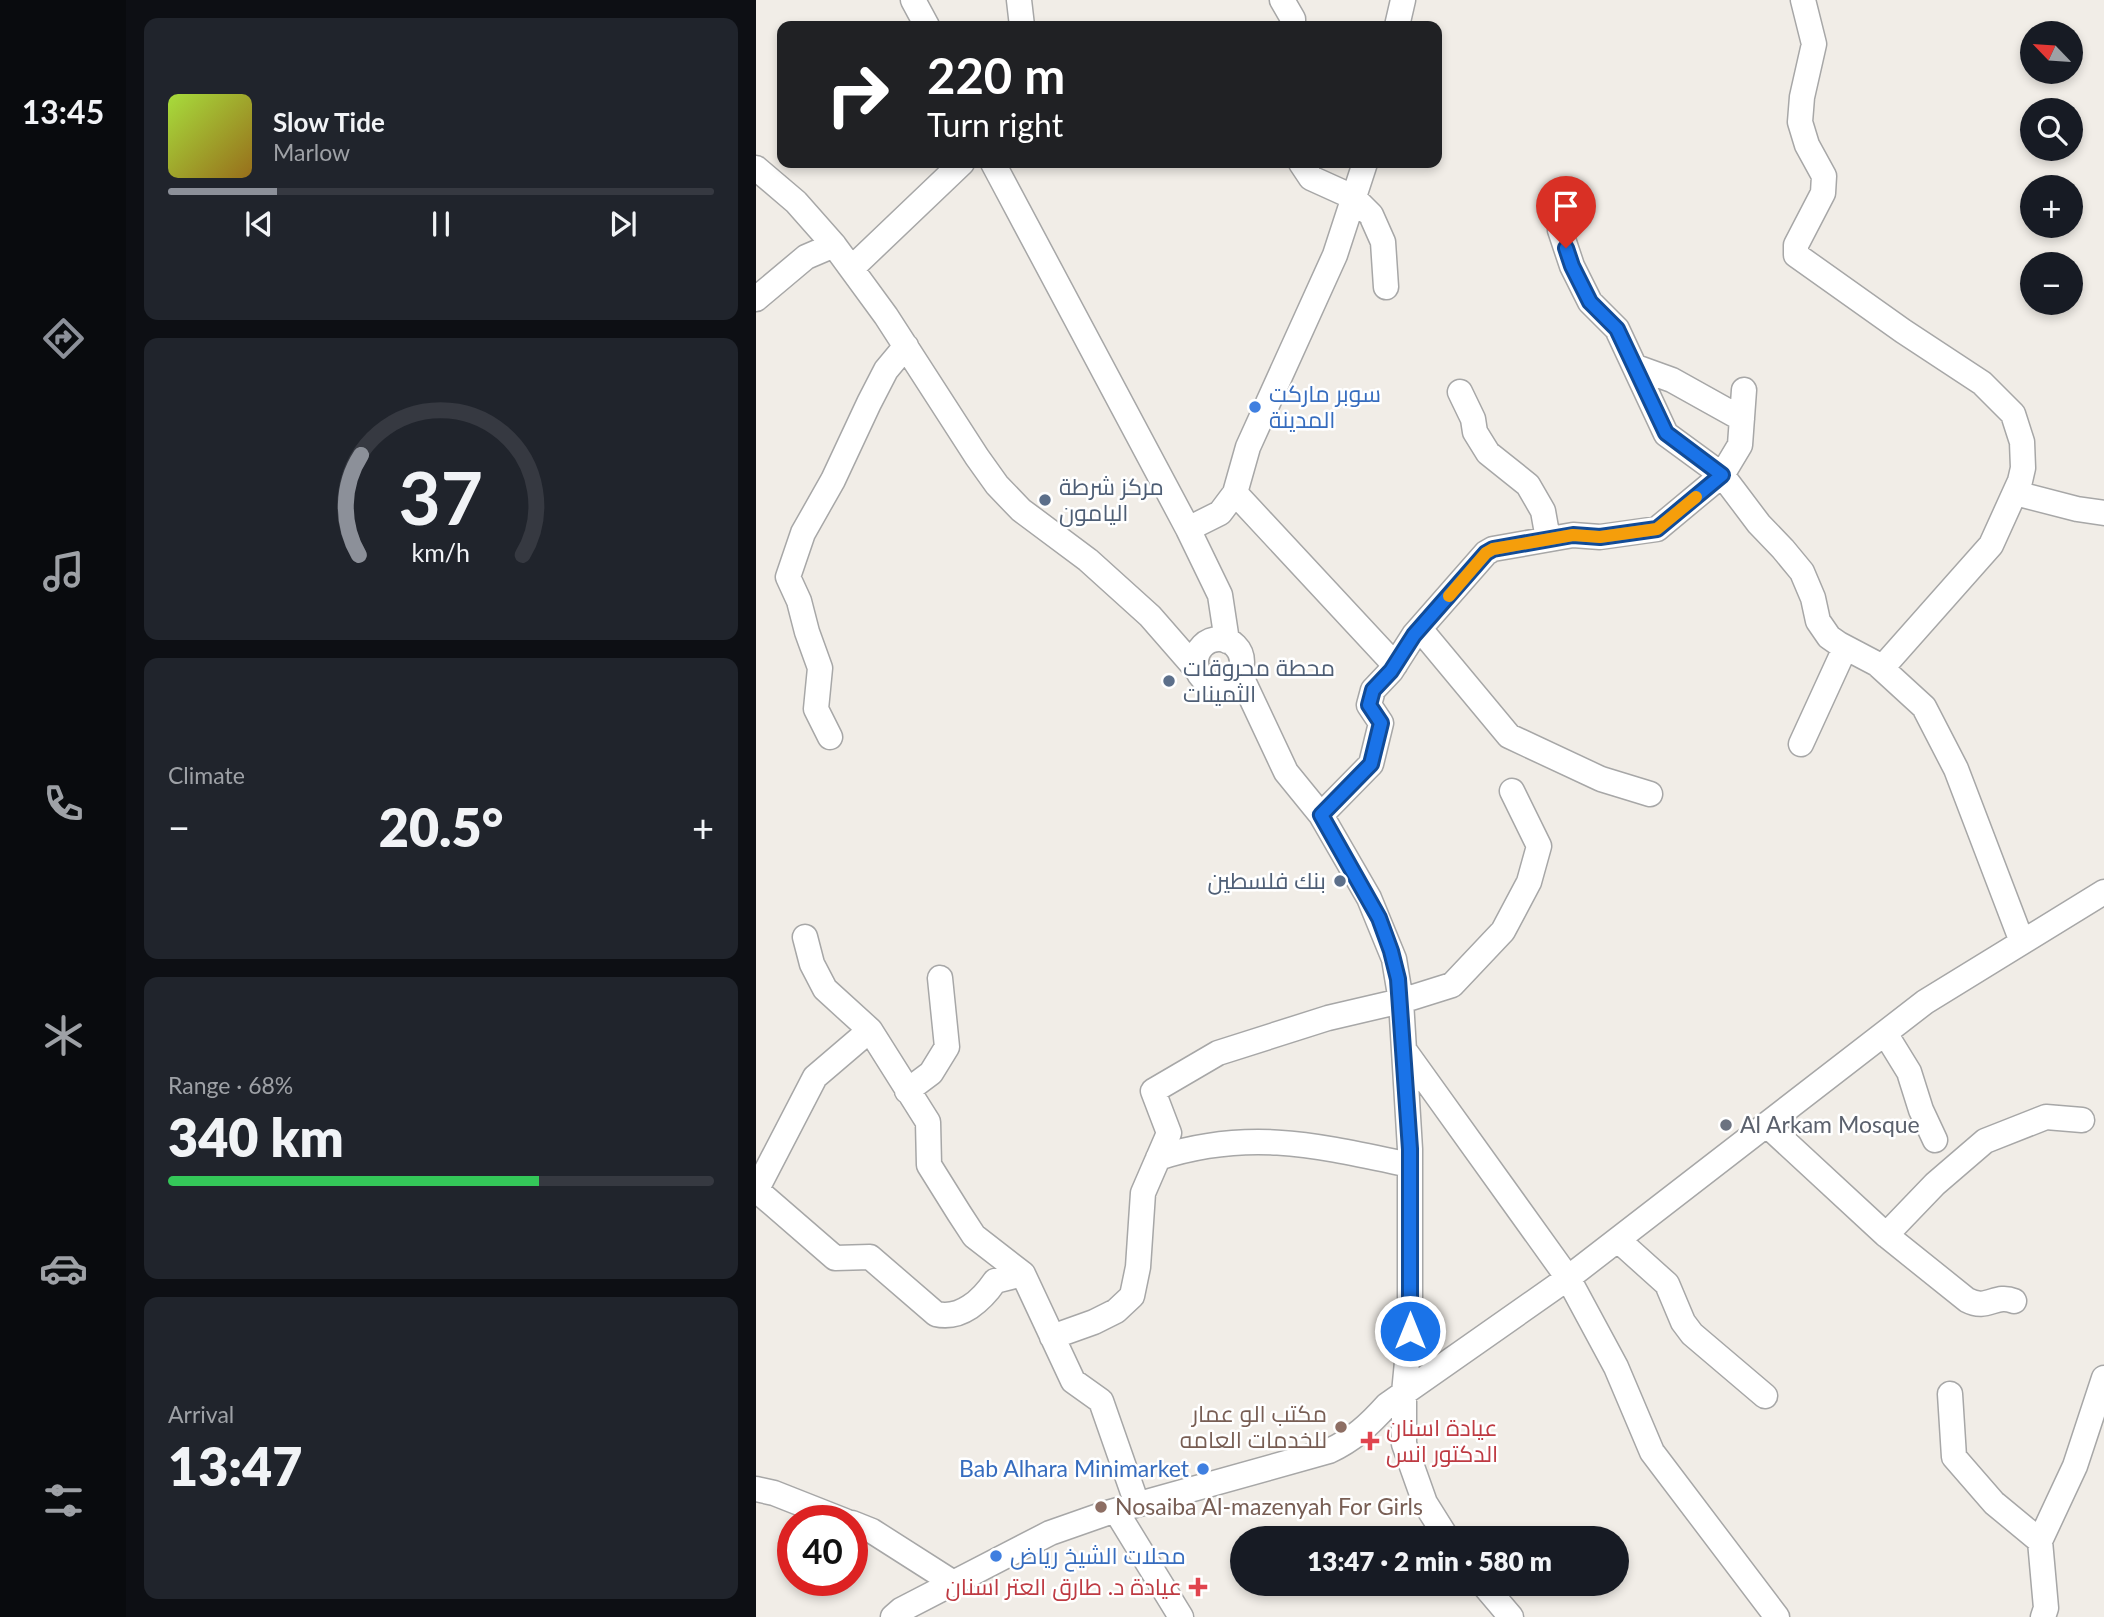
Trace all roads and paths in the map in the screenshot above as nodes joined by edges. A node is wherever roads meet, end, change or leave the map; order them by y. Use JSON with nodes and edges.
{"nodes":[{"id":1,"x":914,"y":0,"type":"edge"},
{"id":2,"x":1019,"y":0,"type":"edge"},
{"id":3,"x":1282,"y":0,"type":"edge"},
{"id":4,"x":1403,"y":0,"type":"edge"},
{"id":5,"x":1803,"y":0,"type":"edge"},
{"id":6,"x":924,"y":21,"type":"edge"},
{"id":7,"x":1021,"y":21,"type":"edge"},
{"id":8,"x":1293,"y":21,"type":"edge"},
{"id":9,"x":1398,"y":21,"type":"edge"},
{"id":10,"x":756,"y":168,"type":"edge"},
{"id":11,"x":956,"y":168,"type":"edge"},
{"id":12,"x":996,"y":168,"type":"edge"},
{"id":13,"x":1304,"y":168,"type":"edge"},
{"id":14,"x":1363,"y":168,"type":"edge"},
{"id":15,"x":1353,"y":197,"type":"junction"},
{"id":16,"x":1560,"y":230,"type":"dead end"},
{"id":17,"x":834,"y":244,"type":"junction"},
{"id":18,"x":852,"y":268,"type":"junction"},
{"id":19,"x":1386,"y":286,"type":"dead end"},
{"id":20,"x":756,"y":299,"type":"edge"},
{"id":21,"x":906,"y":346,"type":"junction"},
{"id":22,"x":1636,"y":367,"type":"junction"},
{"id":23,"x":1744,"y":390,"type":"dead end"},
{"id":24,"x":1460,"y":392,"type":"dead end"},
{"id":25,"x":1742,"y":419,"type":"junction"},
{"id":26,"x":1722,"y":475,"type":"junction"},
{"id":27,"x":1235,"y":493,"type":"junction"},
{"id":28,"x":2015,"y":493,"type":"junction"},
{"id":29,"x":2104,"y":513,"type":"edge"},
{"id":30,"x":1188,"y":529,"type":"junction"},
{"id":31,"x":1548,"y":539,"type":"junction"},
{"id":32,"x":1420,"y":629,"type":"junction"},
{"id":33,"x":1227,"y":641,"type":"junction"},
{"id":34,"x":1845,"y":648,"type":"junction"},
{"id":35,"x":1395,"y":665,"type":"junction"},
{"id":36,"x":1882,"y":668,"type":"junction"},
{"id":37,"x":1198,"y":671,"type":"junction"},
{"id":38,"x":1239,"y":672,"type":"junction"},
{"id":39,"x":830,"y":737,"type":"dead end"},
{"id":40,"x":1801,"y":744,"type":"dead end"},
{"id":41,"x":1512,"y":791,"type":"dead end"},
{"id":42,"x":1650,"y":793,"type":"dead end"},
{"id":43,"x":1321,"y":815,"type":"junction"},
{"id":44,"x":2104,"y":892,"type":"edge"},
{"id":45,"x":805,"y":937,"type":"dead end"},
{"id":46,"x":2022,"y":942,"type":"junction"},
{"id":47,"x":940,"y":978,"type":"dead end"},
{"id":48,"x":1401,"y":1001,"type":"junction"},
{"id":49,"x":870,"y":1030,"type":"junction"},
{"id":50,"x":1885,"y":1034,"type":"junction"},
{"id":51,"x":1404,"y":1050,"type":"junction"},
{"id":52,"x":907,"y":1091,"type":"junction"},
{"id":53,"x":2082,"y":1120,"type":"dead end"},
{"id":54,"x":1767,"y":1125,"type":"junction"},
{"id":55,"x":1935,"y":1140,"type":"dead end"},
{"id":56,"x":1158,"y":1157,"type":"junction"},
{"id":57,"x":1410,"y":1166,"type":"junction"},
{"id":58,"x":1886,"y":1235,"type":"junction"},
{"id":59,"x":1618,"y":1240,"type":"junction"},
{"id":60,"x":1023,"y":1274,"type":"junction"},
{"id":61,"x":1568,"y":1278,"type":"junction"},
{"id":62,"x":2014,"y":1301,"type":"dead end"},
{"id":63,"x":1052,"y":1337,"type":"junction"},
{"id":64,"x":2104,"y":1378,"type":"edge"},
{"id":65,"x":1404,"y":1393,"type":"junction"},
{"id":66,"x":1950,"y":1394,"type":"dead end"},
{"id":67,"x":1765,"y":1396,"type":"dead end"},
{"id":68,"x":756,"y":1489,"type":"edge"},
{"id":69,"x":804,"y":1505,"type":"edge"},
{"id":70,"x":1126,"y":1508,"type":"junction"},
{"id":71,"x":1439,"y":1526,"type":"edge"},
{"id":72,"x":868,"y":1530,"type":"edge"},
{"id":73,"x":2040,"y":1541,"type":"junction"},
{"id":74,"x":952,"y":1582,"type":"junction"},
{"id":75,"x":1493,"y":1596,"type":"edge"},
{"id":76,"x":893,"y":1617,"type":"edge"},
{"id":77,"x":1181,"y":1617,"type":"edge"},
{"id":78,"x":1511,"y":1617,"type":"edge"},
{"id":79,"x":1777,"y":1617,"type":"edge"},
{"id":80,"x":2043,"y":1617,"type":"edge"}],
"edges":[{"from":1,"to":6,"type":"street"},
{"from":2,"to":7,"type":"street"},
{"from":3,"to":8,"type":"street"},
{"from":4,"to":9,"type":"street"},
{"from":5,"to":28,"type":"street"},
{"from":10,"to":17,"type":"street"},
{"from":11,"to":18,"type":"street"},
{"from":12,"to":30,"type":"street"},
{"from":13,"to":15,"type":"street"},
{"from":14,"to":15,"type":"street"},
{"from":15,"to":19,"type":"street"},
{"from":15,"to":27,"type":"street"},
{"from":16,"to":22,"type":"street"},
{"from":17,"to":18,"type":"street"},
{"from":17,"to":20,"type":"street"},
{"from":18,"to":21,"type":"street"},
{"from":21,"to":37,"type":"street"},
{"from":21,"to":39,"type":"street"},
{"from":22,"to":25,"type":"street"},
{"from":22,"to":26,"type":"street"},
{"from":23,"to":25,"type":"street"},
{"from":24,"to":31,"type":"street"},
{"from":25,"to":26,"type":"street"},
{"from":26,"to":31,"type":"street"},
{"from":26,"to":34,"type":"street"},
{"from":27,"to":30,"type":"street"},
{"from":27,"to":35,"type":"street"},
{"from":28,"to":29,"type":"street"},
{"from":28,"to":36,"type":"street"},
{"from":30,"to":33,"type":"street"},
{"from":31,"to":32,"type":"street"},
{"from":32,"to":35,"type":"street"},
{"from":32,"to":42,"type":"street"},
{"from":33,"to":37,"type":"street"},
{"from":33,"to":38,"type":"street"},
{"from":34,"to":36,"type":"street"},
{"from":34,"to":40,"type":"street"},
{"from":35,"to":43,"type":"street"},
{"from":36,"to":46,"type":"street"},
{"from":37,"to":38,"type":"street"},
{"from":38,"to":43,"type":"street"},
{"from":41,"to":48,"type":"street"},
{"from":43,"to":48,"type":"street"},
{"from":44,"to":46,"type":"street"},
{"from":45,"to":49,"type":"street"},
{"from":46,"to":50,"type":"street"},
{"from":47,"to":52,"type":"street"},
{"from":48,"to":51,"type":"street"},
{"from":48,"to":56,"type":"street"},
{"from":49,"to":52,"type":"street"},
{"from":49,"to":60,"type":"street"},
{"from":50,"to":54,"type":"street"},
{"from":50,"to":55,"type":"street"},
{"from":51,"to":57,"type":"street"},
{"from":51,"to":61,"type":"street"},
{"from":52,"to":60,"type":"street"},
{"from":53,"to":58,"type":"street"},
{"from":54,"to":58,"type":"street"},
{"from":54,"to":59,"type":"street"},
{"from":56,"to":57,"type":"street"},
{"from":56,"to":63,"type":"street"},
{"from":57,"to":65,"type":"street"},
{"from":58,"to":62,"type":"street"},
{"from":59,"to":61,"type":"street"},
{"from":59,"to":67,"type":"street"},
{"from":60,"to":63,"type":"street"},
{"from":61,"to":65,"type":"street"},
{"from":61,"to":79,"type":"street"},
{"from":63,"to":70,"type":"street"},
{"from":64,"to":73,"type":"street"},
{"from":65,"to":70,"type":"street"},
{"from":65,"to":71,"type":"street"},
{"from":66,"to":73,"type":"street"},
{"from":68,"to":69,"type":"street"},
{"from":70,"to":74,"type":"street"},
{"from":70,"to":77,"type":"street"},
{"from":72,"to":74,"type":"street"},
{"from":73,"to":80,"type":"street"},
{"from":74,"to":76,"type":"street"},
{"from":75,"to":78,"type":"street"}]}
